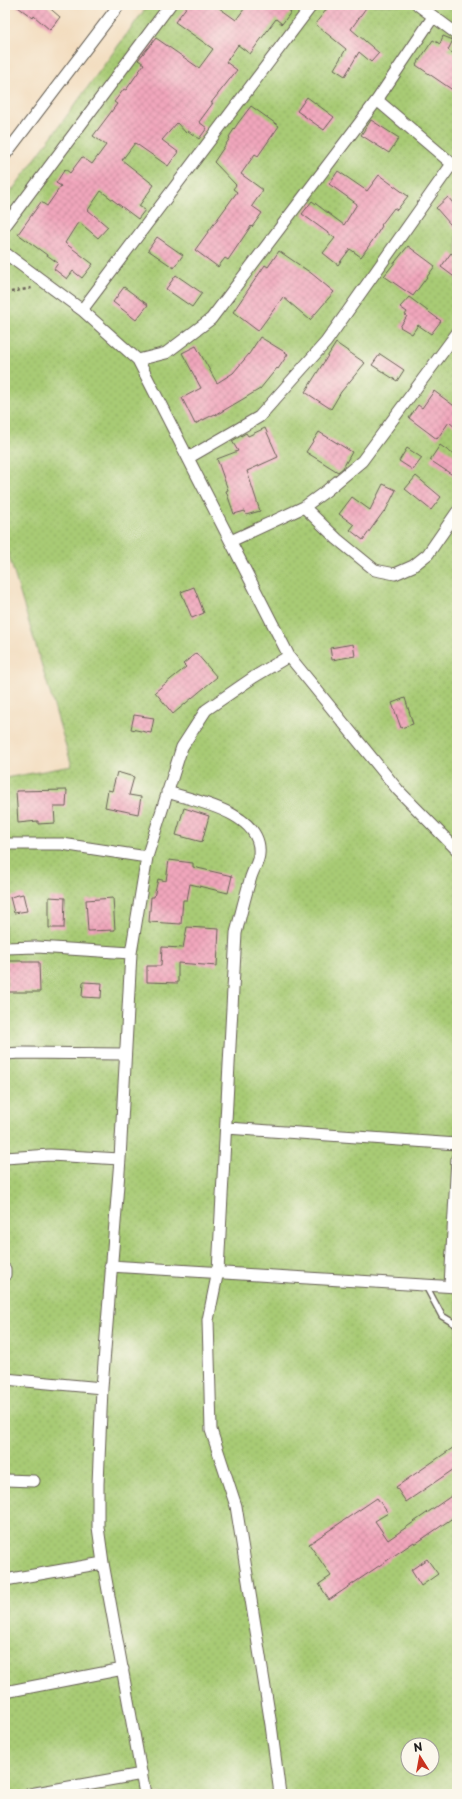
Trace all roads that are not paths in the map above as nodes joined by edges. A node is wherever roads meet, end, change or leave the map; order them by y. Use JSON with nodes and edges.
{"nodes":[{"id":1,"x":119,"y":5,"type":"edge"},
{"id":2,"x":170,"y":5,"type":"edge"},
{"id":3,"x":312,"y":5,"type":"edge"},
{"id":4,"x":418,"y":5,"type":"edge"},
{"id":5,"x":432,"y":17,"type":"junction"},
{"id":6,"x":457,"y":34,"type":"edge"},
{"id":7,"x":376,"y":100,"type":"junction"},
{"id":8,"x":5,"y":155,"type":"edge"},
{"id":9,"x":455,"y":166,"type":"edge"},
{"id":10,"x":5,"y":226,"type":"edge"},
{"id":11,"x":5,"y":253,"type":"edge"},
{"id":12,"x":82,"y":310,"type":"junction"},
{"id":13,"x":457,"y":333,"type":"edge"},
{"id":14,"x":138,"y":360,"type":"junction"},
{"id":15,"x":188,"y":458,"type":"junction"},
{"id":16,"x":304,"y":507,"type":"junction"},
{"id":17,"x":457,"y":512,"type":"edge"},
{"id":18,"x":231,"y":541,"type":"junction"},
{"id":19,"x":289,"y":656,"type":"junction"},
{"id":20,"x":167,"y":792,"type":"junction"},
{"id":21,"x":5,"y":844,"type":"edge"},
{"id":22,"x":457,"y":850,"type":"edge"},
{"id":23,"x":146,"y":857,"type":"junction"},
{"id":24,"x":5,"y":948,"type":"edge"},
{"id":25,"x":131,"y":953,"type":"junction"},
{"id":26,"x":5,"y":1054,"type":"edge"},
{"id":27,"x":124,"y":1054,"type":"junction"},
{"id":28,"x":227,"y":1128,"type":"junction"},
{"id":29,"x":457,"y":1144,"type":"edge"},
{"id":30,"x":5,"y":1158,"type":"edge"},
{"id":31,"x":457,"y":1158,"type":"edge"},
{"id":32,"x":120,"y":1159,"type":"junction"},
{"id":33,"x":110,"y":1266,"type":"junction"},
{"id":34,"x":5,"y":1269,"type":"edge"},
{"id":35,"x":218,"y":1271,"type":"junction"},
{"id":36,"x":5,"y":1274,"type":"edge"},
{"id":37,"x":426,"y":1285,"type":"junction"},
{"id":38,"x":454,"y":1287,"type":"edge"},
{"id":39,"x":457,"y":1326,"type":"edge"},
{"id":40,"x":5,"y":1379,"type":"edge"},
{"id":41,"x":102,"y":1388,"type":"junction"},
{"id":42,"x":5,"y":1480,"type":"edge"},
{"id":43,"x":34,"y":1481,"type":"dead end"},
{"id":44,"x":103,"y":1563,"type":"junction"},
{"id":45,"x":5,"y":1580,"type":"edge"},
{"id":46,"x":123,"y":1669,"type":"junction"},
{"id":47,"x":5,"y":1692,"type":"edge"},
{"id":48,"x":142,"y":1774,"type":"junction"},
{"id":49,"x":30,"y":1794,"type":"edge"},
{"id":50,"x":145,"y":1794,"type":"edge"},
{"id":51,"x":280,"y":1794,"type":"edge"}],
"edges":[{"from":1,"to":8,"type":"street"},
{"from":2,"to":10,"type":"street"},
{"from":3,"to":12,"type":"street"},
{"from":4,"to":5,"type":"street"},
{"from":5,"to":6,"type":"street"},
{"from":5,"to":7,"type":"street"},
{"from":7,"to":9,"type":"street"},
{"from":7,"to":14,"type":"street"},
{"from":9,"to":15,"type":"street"},
{"from":11,"to":12,"type":"street"},
{"from":12,"to":14,"type":"street"},
{"from":13,"to":16,"type":"street"},
{"from":14,"to":15,"type":"street"},
{"from":15,"to":18,"type":"street"},
{"from":16,"to":17,"type":"street"},
{"from":16,"to":18,"type":"street"},
{"from":18,"to":19,"type":"street"},
{"from":19,"to":20,"type":"street"},
{"from":19,"to":22,"type":"street"},
{"from":20,"to":23,"type":"street"},
{"from":20,"to":28,"type":"street"},
{"from":21,"to":23,"type":"street"},
{"from":23,"to":25,"type":"street"},
{"from":24,"to":25,"type":"street"},
{"from":25,"to":27,"type":"street"},
{"from":26,"to":27,"type":"street"},
{"from":27,"to":32,"type":"street"},
{"from":28,"to":29,"type":"street"},
{"from":28,"to":35,"type":"street"},
{"from":30,"to":32,"type":"street"},
{"from":31,"to":38,"type":"street"},
{"from":32,"to":33,"type":"street"},
{"from":33,"to":35,"type":"street"},
{"from":33,"to":41,"type":"street"},
{"from":34,"to":36,"type":"street"},
{"from":35,"to":37,"type":"street"},
{"from":35,"to":51,"type":"street"},
{"from":37,"to":38,"type":"street"},
{"from":37,"to":39,"type":"lane"},
{"from":40,"to":41,"type":"street"},
{"from":41,"to":44,"type":"street"},
{"from":42,"to":43,"type":"street"},
{"from":44,"to":45,"type":"street"},
{"from":44,"to":46,"type":"street"},
{"from":46,"to":47,"type":"street"},
{"from":46,"to":48,"type":"street"},
{"from":48,"to":49,"type":"street"},
{"from":48,"to":50,"type":"street"}]}
